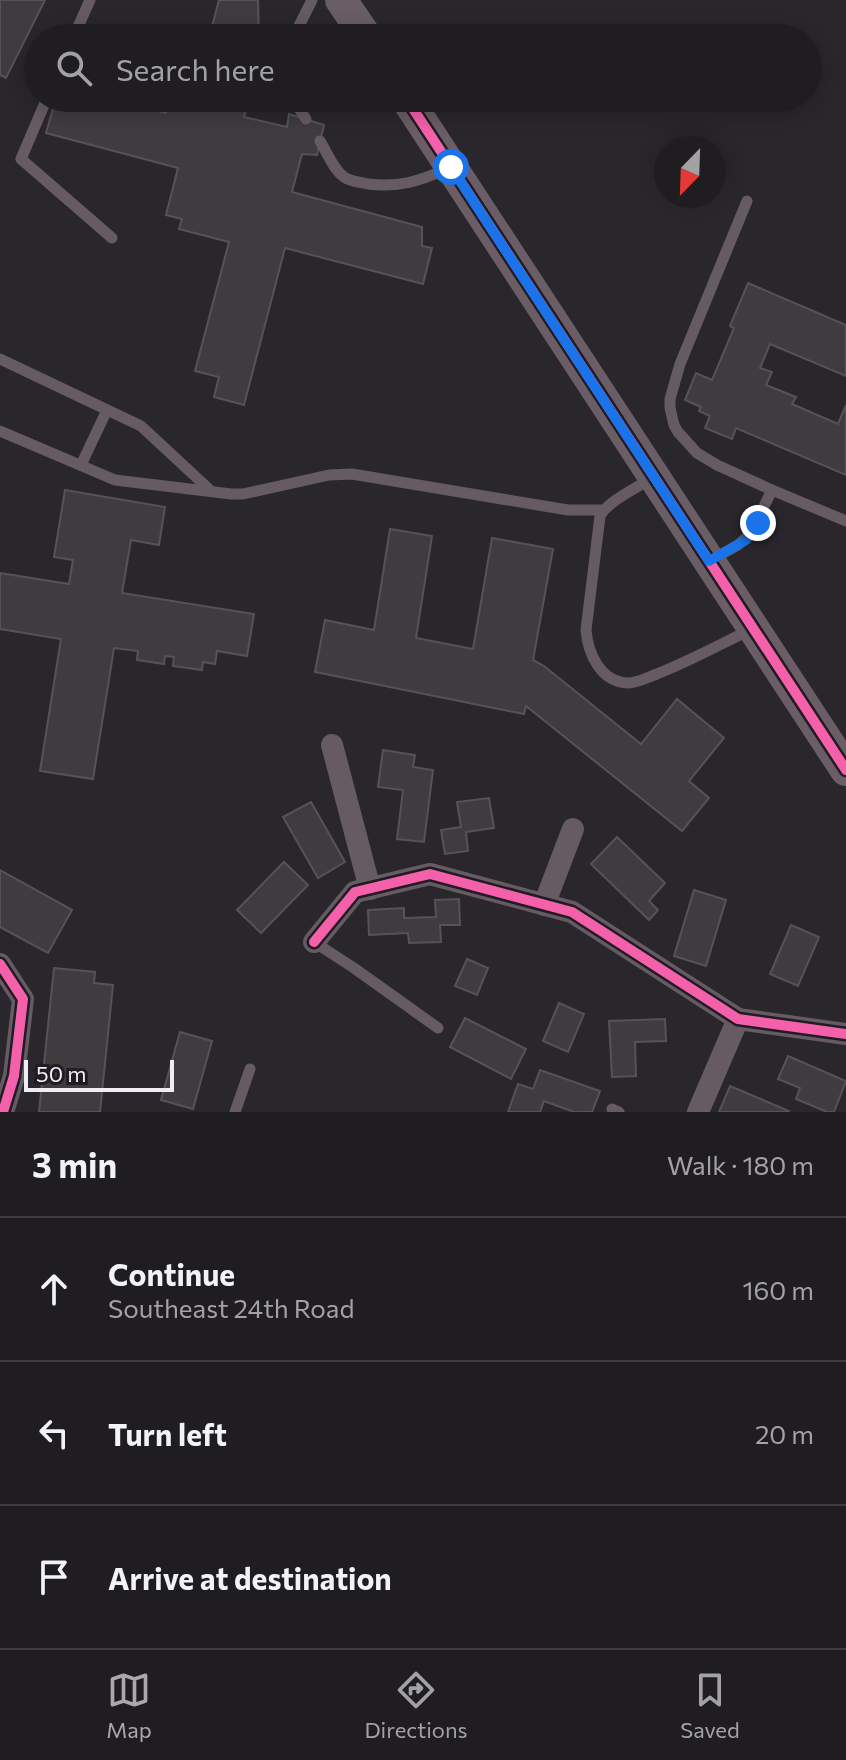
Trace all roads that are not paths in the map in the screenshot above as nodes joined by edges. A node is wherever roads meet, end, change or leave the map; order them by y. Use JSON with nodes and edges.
{"nodes":[{"id":1,"x":90,"y":0,"type":"edge"},
{"id":2,"x":312,"y":0,"type":"edge"},
{"id":3,"x":351,"y":4,"type":"edge"},
{"id":4,"x":79,"y":24,"type":"edge"},
{"id":5,"x":300,"y":24,"type":"edge"},
{"id":6,"x":360,"y":24,"type":"edge"},
{"id":7,"x":41,"y":112,"type":"edge"},
{"id":8,"x":301,"y":112,"type":"edge"},
{"id":9,"x":415,"y":112,"type":"edge"},
{"id":10,"x":306,"y":119,"type":"dead end"},
{"id":11,"x":320,"y":141,"type":"dead end"},
{"id":12,"x":451,"y":167,"type":"junction"},
{"id":13,"x":747,"y":201,"type":"dead end"},
{"id":14,"x":112,"y":238,"type":"dead end"},
{"id":15,"x":0,"y":359,"type":"edge"},
{"id":16,"x":107,"y":410,"type":"junction"},
{"id":17,"x":0,"y":431,"type":"edge"},
{"id":18,"x":81,"y":465,"type":"junction"},
{"id":19,"x":654,"y":477,"type":"junction"},
{"id":20,"x":772,"y":490,"type":"junction"},
{"id":21,"x":211,"y":492,"type":"junction"},
{"id":22,"x":603,"y":510,"type":"junction"},
{"id":23,"x":846,"y":521,"type":"edge"},
{"id":24,"x":709,"y":561,"type":"junction"},
{"id":25,"x":753,"y":628,"type":"junction"},
{"id":26,"x":332,"y":745,"type":"dead end"},
{"id":27,"x":846,"y":770,"type":"edge"},
{"id":28,"x":573,"y":829,"type":"dead end"},
{"id":29,"x":370,"y":889,"type":"junction"},
{"id":30,"x":544,"y":905,"type":"junction"},
{"id":31,"x":314,"y":942,"type":"joint"},
{"id":32,"x":0,"y":964,"type":"edge"},
{"id":33,"x":738,"y":1019,"type":"junction"},
{"id":34,"x":438,"y":1028,"type":"dead end"},
{"id":35,"x":846,"y":1034,"type":"edge"},
{"id":36,"x":250,"y":1069,"type":"dead end"},
{"id":37,"x":3,"y":1112,"type":"edge"},
{"id":38,"x":235,"y":1112,"type":"edge"},
{"id":39,"x":698,"y":1112,"type":"edge"}],
"edges":[{"from":1,"to":4,"type":"lane"},
{"from":2,"to":5,"type":"lane"},
{"from":3,"to":6,"type":"street"},
{"from":7,"to":14,"type":"lane"},
{"from":8,"to":10,"type":"lane"},
{"from":9,"to":12,"type":"street"},
{"from":11,"to":12,"type":"lane"},
{"from":12,"to":19,"type":"street"},
{"from":13,"to":20,"type":"lane"},
{"from":15,"to":16,"type":"lane"},
{"from":16,"to":18,"type":"lane"},
{"from":16,"to":21,"type":"lane"},
{"from":17,"to":18,"type":"lane"},
{"from":18,"to":21,"type":"lane"},
{"from":19,"to":22,"type":"lane"},
{"from":19,"to":24,"type":"street"},
{"from":20,"to":23,"type":"lane"},
{"from":20,"to":24,"type":"lane"},
{"from":21,"to":22,"type":"lane"},
{"from":22,"to":25,"type":"lane"},
{"from":24,"to":25,"type":"street"},
{"from":25,"to":27,"type":"street"},
{"from":26,"to":29,"type":"street"},
{"from":28,"to":30,"type":"street"},
{"from":29,"to":30,"type":"street"},
{"from":29,"to":31,"type":"street"},
{"from":30,"to":33,"type":"street"},
{"from":31,"to":34,"type":"lane"},
{"from":32,"to":37,"type":"street"},
{"from":33,"to":35,"type":"street"},
{"from":33,"to":39,"type":"street"},
{"from":36,"to":38,"type":"lane"}]}
